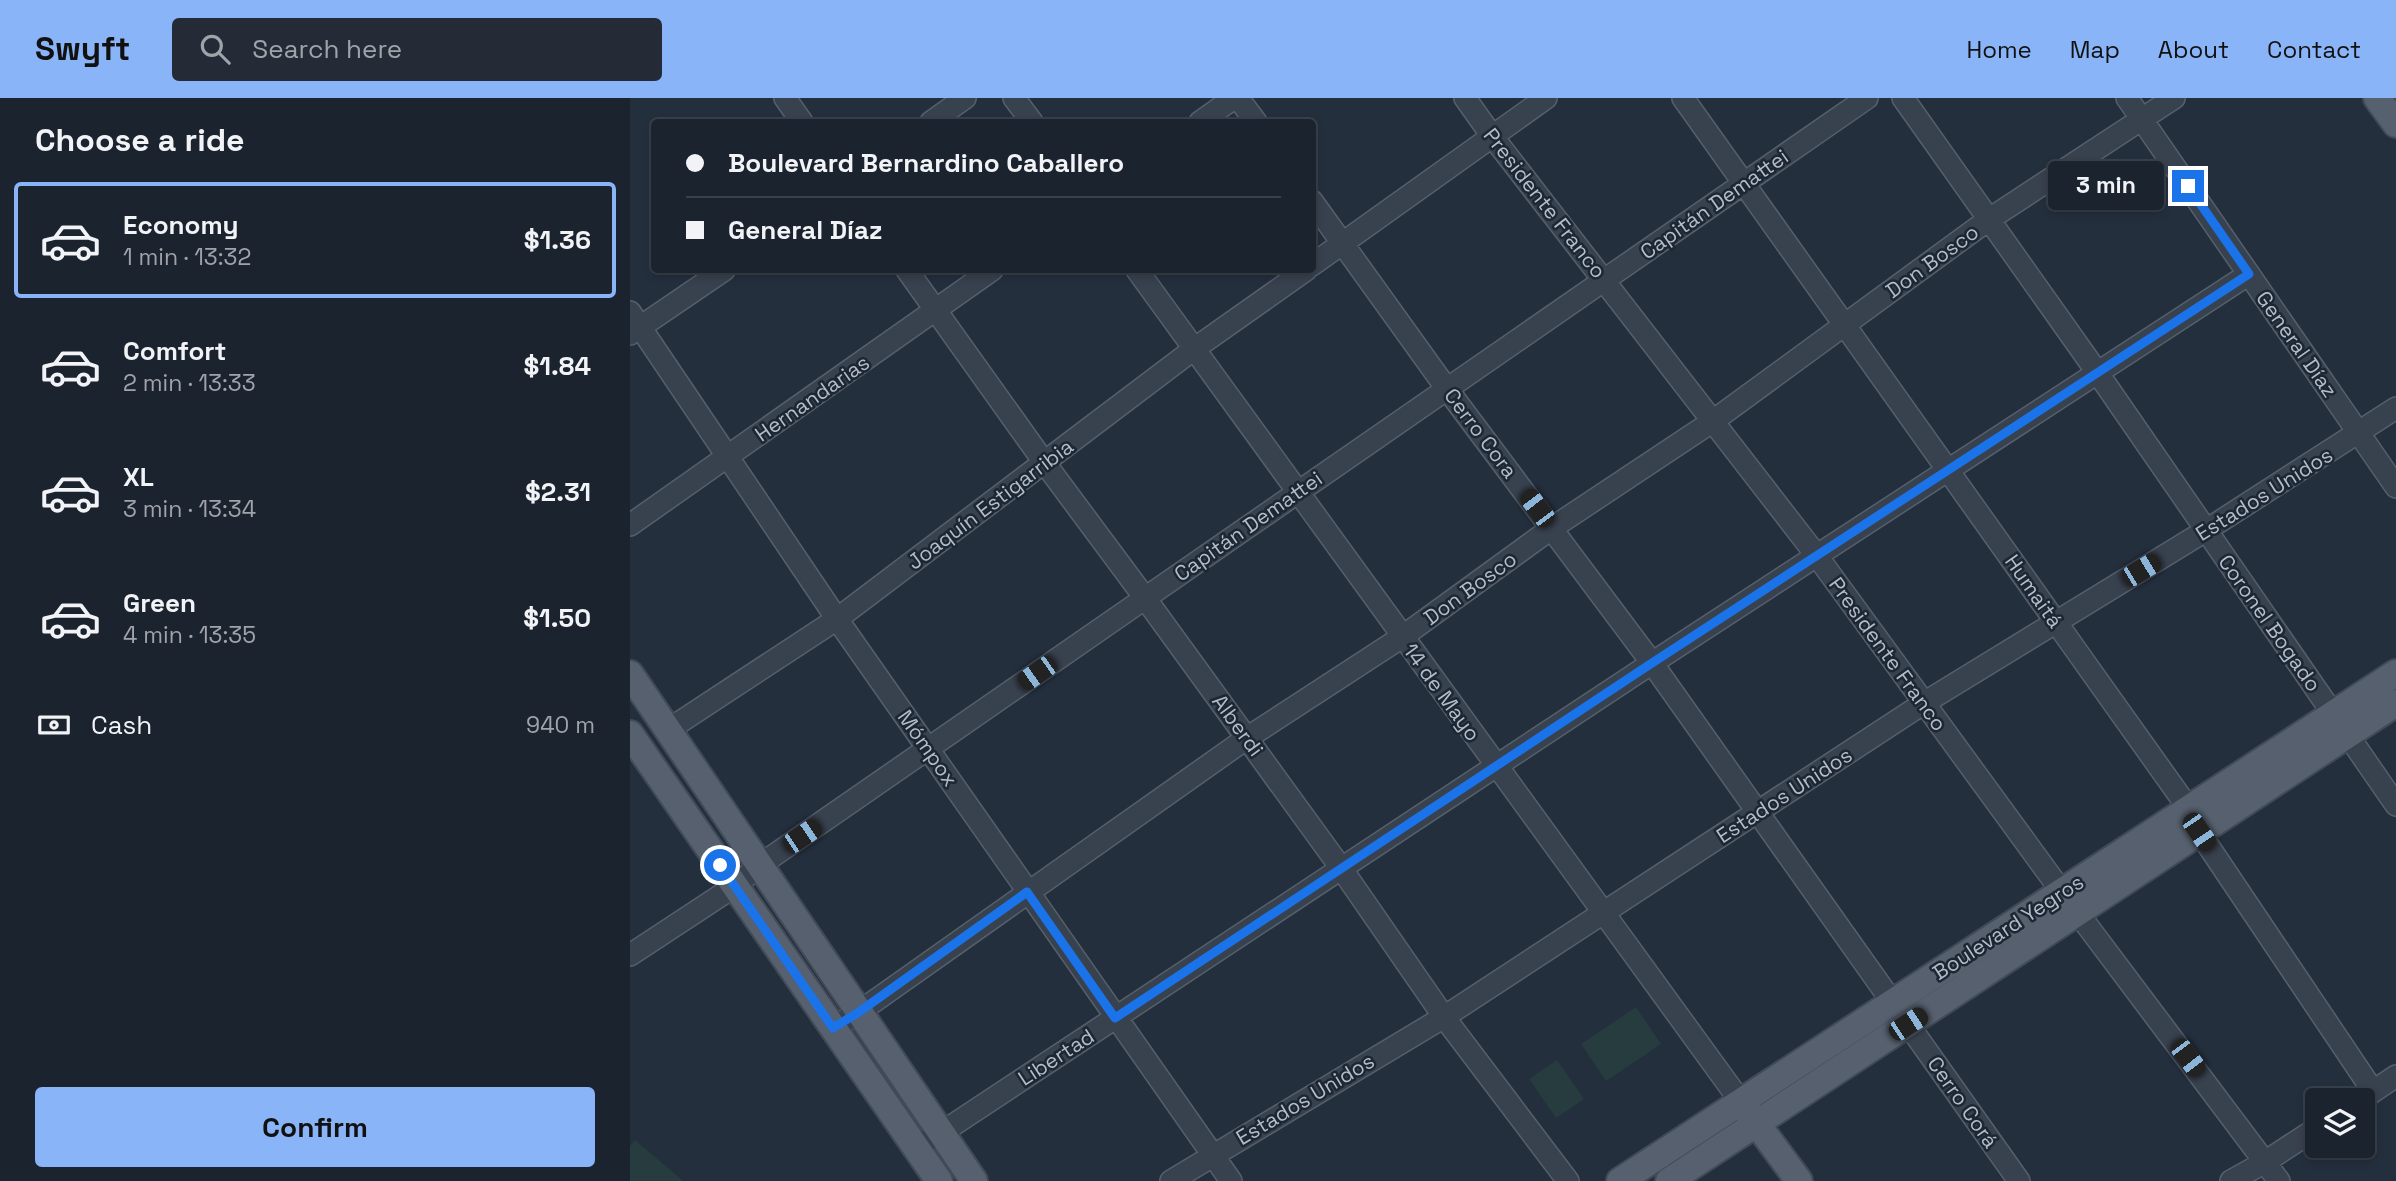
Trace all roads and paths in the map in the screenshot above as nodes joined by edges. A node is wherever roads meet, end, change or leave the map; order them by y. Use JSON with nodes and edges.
{"nodes":[{"id":1,"x":785,"y":98,"type":"edge"},
{"id":2,"x":965,"y":98,"type":"edge"},
{"id":3,"x":1014,"y":98,"type":"edge"},
{"id":4,"x":1236,"y":98,"type":"edge"},
{"id":5,"x":1465,"y":98,"type":"edge"},
{"id":6,"x":1546,"y":98,"type":"edge"},
{"id":7,"x":1683,"y":98,"type":"edge"},
{"id":8,"x":1867,"y":98,"type":"edge"},
{"id":9,"x":1903,"y":98,"type":"edge"},
{"id":10,"x":2127,"y":98,"type":"edge"},
{"id":11,"x":2174,"y":98,"type":"edge"},
{"id":12,"x":2377,"y":98,"type":"edge"},
{"id":13,"x":800,"y":119,"type":"edge"},
{"id":14,"x":935,"y":119,"type":"edge"},
{"id":15,"x":1030,"y":119,"type":"edge"},
{"id":16,"x":1204,"y":119,"type":"edge"},
{"id":17,"x":1254,"y":119,"type":"edge"},
{"id":18,"x":2142,"y":120,"type":"junction"},
{"id":19,"x":2396,"y":124,"type":"edge"},
{"id":20,"x":1492,"y":136,"type":"junction"},
{"id":21,"x":1743,"y":183,"type":"junction"},
{"id":22,"x":1316,"y":207,"type":"edge"},
{"id":23,"x":1988,"y":220,"type":"junction"},
{"id":24,"x":1343,"y":244,"type":"junction"},
{"id":25,"x":1316,"y":262,"type":"edge"},
{"id":26,"x":719,"y":273,"type":"edge"},
{"id":27,"x":909,"y":273,"type":"edge"},
{"id":28,"x":988,"y":273,"type":"edge"},
{"id":29,"x":1139,"y":273,"type":"edge"},
{"id":30,"x":1302,"y":273,"type":"edge"},
{"id":31,"x":2249,"y":274,"type":"junction"},
{"id":32,"x":1605,"y":279,"type":"junction"},
{"id":33,"x":936,"y":309,"type":"junction"},
{"id":34,"x":633,"y":324,"type":"edge"},
{"id":35,"x":1844,"y":325,"type":"junction"},
{"id":36,"x":1194,"y":349,"type":"junction"},
{"id":37,"x":2097,"y":372,"type":"junction"},
{"id":38,"x":1447,"y":388,"type":"junction"},
{"id":39,"x":2396,"y":408,"type":"edge"},
{"id":40,"x":1713,"y":421,"type":"junction"},
{"id":41,"x":2359,"y":434,"type":"junction"},
{"id":42,"x":727,"y":458,"type":"junction"},
{"id":43,"x":1044,"y":462,"type":"junction"},
{"id":44,"x":1949,"y":470,"type":"junction"},
{"id":45,"x":2396,"y":487,"type":"edge"},
{"id":46,"x":1297,"y":492,"type":"junction"},
{"id":47,"x":630,"y":525,"type":"edge"},
{"id":48,"x":1552,"y":528,"type":"junction"},
{"id":49,"x":2205,"y":531,"type":"junction"},
{"id":50,"x":1817,"y":555,"type":"junction"},
{"id":51,"x":1145,"y":598,"type":"junction"},
{"id":52,"x":837,"y":619,"type":"junction"},
{"id":53,"x":2056,"y":622,"type":"junction"},
{"id":54,"x":1402,"y":637,"type":"junction"},
{"id":55,"x":1652,"y":663,"type":"junction"},
{"id":56,"x":2396,"y":673,"type":"edge"},
{"id":57,"x":630,"y":674,"type":"edge"},
{"id":58,"x":1924,"y":703,"type":"junction"},
{"id":59,"x":2396,"y":703,"type":"edge"},
{"id":60,"x":2341,"y":724,"type":"junction"},
{"id":61,"x":668,"y":730,"type":"junction"},
{"id":62,"x":630,"y":734,"type":"edge"},
{"id":63,"x":1247,"y":738,"type":"junction"},
{"id":64,"x":928,"y":748,"type":"junction"},
{"id":65,"x":1497,"y":767,"type":"junction"},
{"id":66,"x":2396,"y":805,"type":"edge"},
{"id":67,"x":1758,"y":812,"type":"junction"},
{"id":68,"x":2194,"y":821,"type":"junction"},
{"id":69,"x":760,"y":865,"type":"junction"},
{"id":70,"x":1341,"y":868,"type":"junction"},
{"id":71,"x":735,"y":886,"type":"junction"},
{"id":72,"x":1027,"y":892,"type":"junction"},
{"id":73,"x":2070,"y":902,"type":"junction"},
{"id":74,"x":1603,"y":914,"type":"junction"},
{"id":75,"x":630,"y":955,"type":"edge"},
{"id":76,"x":1893,"y":1002,"type":"junction"},
{"id":77,"x":859,"y":1012,"type":"junction"},
{"id":78,"x":1444,"y":1017,"type":"junction"},
{"id":79,"x":1115,"y":1018,"type":"junction"},
{"id":80,"x":1908,"y":1024,"type":"junction"},
{"id":81,"x":833,"y":1028,"type":"junction"},
{"id":82,"x":2396,"y":1076,"type":"edge"},
{"id":83,"x":2361,"y":1088,"type":"edge"},
{"id":84,"x":2375,"y":1090,"type":"edge"},
{"id":85,"x":1741,"y":1102,"type":"junction"},
{"id":86,"x":1757,"y":1123,"type":"junction"},
{"id":87,"x":941,"y":1133,"type":"junction"},
{"id":88,"x":2305,"y":1136,"type":"edge"},
{"id":89,"x":915,"y":1147,"type":"junction"},
{"id":90,"x":1212,"y":1154,"type":"junction"},
{"id":91,"x":2265,"y":1162,"type":"junction"},
{"id":92,"x":939,"y":1181,"type":"edge"},
{"id":93,"x":974,"y":1181,"type":"edge"},
{"id":94,"x":1171,"y":1181,"type":"edge"},
{"id":95,"x":1231,"y":1181,"type":"edge"},
{"id":96,"x":1569,"y":1181,"type":"edge"},
{"id":97,"x":1620,"y":1181,"type":"edge"},
{"id":98,"x":1669,"y":1181,"type":"edge"},
{"id":99,"x":1799,"y":1181,"type":"edge"},
{"id":100,"x":2019,"y":1181,"type":"edge"},
{"id":101,"x":2231,"y":1181,"type":"edge"},
{"id":102,"x":2279,"y":1181,"type":"edge"}],
"edges":[{"from":1,"to":13,"type":"street"},
{"from":2,"to":14,"type":"street"},
{"from":3,"to":15,"type":"street"},
{"from":4,"to":16,"type":"street"},
{"from":4,"to":17,"type":"street"},
{"from":5,"to":20,"type":"street","name":"Presidente Franco"},
{"from":6,"to":20,"type":"street"},
{"from":7,"to":21,"type":"street","name":"Humaitá"},
{"from":8,"to":21,"type":"street","name":"Capitán Demattei"},
{"from":9,"to":23,"type":"street","name":"Coronel Bogado"},
{"from":10,"to":18,"type":"street","name":"General Díaz"},
{"from":11,"to":18,"type":"street","name":"Don Bosco"},
{"from":12,"to":19,"type":"main road"},
{"from":18,"to":23,"type":"street","name":"Don Bosco"},
{"from":18,"to":31,"type":"street","name":"General Díaz"},
{"from":20,"to":24,"type":"street"},
{"from":20,"to":32,"type":"street","name":"Presidente Franco"},
{"from":21,"to":32,"type":"street","name":"Capitán Demattei"},
{"from":21,"to":35,"type":"street","name":"Humaitá"},
{"from":22,"to":24,"type":"street","name":"Cerro Cora"},
{"from":23,"to":35,"type":"street","name":"Don Bosco"},
{"from":23,"to":37,"type":"street","name":"Coronel Bogado"},
{"from":24,"to":25,"type":"street"},
{"from":24,"to":38,"type":"street","name":"Cerro Cora"},
{"from":26,"to":34,"type":"street"},
{"from":27,"to":33,"type":"street","name":"Alberdi"},
{"from":28,"to":33,"type":"street","name":"Hernandarias"},
{"from":29,"to":36,"type":"street","name":"14 de Mayo"},
{"from":30,"to":36,"type":"street","name":"Joaquín Estigarribia"},
{"from":31,"to":37,"type":"street","name":"Libertad"},
{"from":31,"to":41,"type":"street","name":"General Díaz"},
{"from":32,"to":38,"type":"street","name":"Capitán Demattei"},
{"from":32,"to":40,"type":"street","name":"Presidente Franco"},
{"from":33,"to":42,"type":"street","name":"Hernandarias"},
{"from":33,"to":43,"type":"street","name":"Alberdi"},
{"from":34,"to":42,"type":"street","name":"Mómpox"},
{"from":35,"to":40,"type":"street","name":"Don Bosco"},
{"from":35,"to":44,"type":"street","name":"Humaitá"},
{"from":36,"to":43,"type":"street","name":"Joaquín Estigarribia"},
{"from":36,"to":46,"type":"street","name":"14 de Mayo"},
{"from":37,"to":44,"type":"street","name":"Libertad"},
{"from":37,"to":49,"type":"street","name":"Coronel Bogado"},
{"from":38,"to":46,"type":"street","name":"Capitán Demattei"},
{"from":38,"to":48,"type":"street","name":"Cerro Cora"},
{"from":39,"to":41,"type":"street","name":"Estados Unidos"},
{"from":40,"to":48,"type":"street","name":"Don Bosco"},
{"from":40,"to":50,"type":"street","name":"Presidente Franco"},
{"from":41,"to":45,"type":"street","name":"General Díaz"},
{"from":41,"to":49,"type":"street","name":"Estados Unidos"},
{"from":42,"to":47,"type":"street","name":"Hernandarias"},
{"from":42,"to":52,"type":"street","name":"Mómpox"},
{"from":43,"to":51,"type":"street","name":"Alberdi"},
{"from":43,"to":52,"type":"street","name":"Joaquín Estigarribia"},
{"from":44,"to":50,"type":"street","name":"Libertad"},
{"from":44,"to":53,"type":"street","name":"Humaitá"},
{"from":46,"to":51,"type":"street","name":"Capitán Demattei"},
{"from":46,"to":54,"type":"street","name":"14 de Mayo"},
{"from":48,"to":54,"type":"street","name":"Don Bosco"},
{"from":48,"to":55,"type":"street","name":"Cerro Cora"},
{"from":49,"to":53,"type":"street","name":"Estados Unidos"},
{"from":49,"to":60,"type":"street","name":"Coronel Bogado"},
{"from":50,"to":55,"type":"street","name":"Libertad"},
{"from":50,"to":58,"type":"street","name":"Presidente Franco"},
{"from":51,"to":63,"type":"street","name":"Alberdi"},
{"from":51,"to":64,"type":"street","name":"Capitán Demattei"},
{"from":52,"to":61,"type":"street","name":"Joaquín Estigarribia"},
{"from":52,"to":64,"type":"street","name":"Mómpox"},
{"from":53,"to":58,"type":"street","name":"Estados Unidos"},
{"from":53,"to":68,"type":"street","name":"Humaitá"},
{"from":54,"to":63,"type":"street","name":"Don Bosco"},
{"from":54,"to":65,"type":"street","name":"14 de Mayo"},
{"from":55,"to":65,"type":"street","name":"Libertad"},
{"from":55,"to":67,"type":"street","name":"Cerro Cora"},
{"from":56,"to":60,"type":"main road","name":"Boulevard Yegros"},
{"from":57,"to":61,"type":"main road"},
{"from":58,"to":67,"type":"street","name":"Estados Unidos"},
{"from":58,"to":73,"type":"street","name":"Presidente Franco"},
{"from":59,"to":60,"type":"main road","name":"Boulevard Yegros"},
{"from":60,"to":66,"type":"street","name":"Coronel Bogado"},
{"from":60,"to":68,"type":"main road","name":"Boulevard Yegros"},
{"from":61,"to":69,"type":"main road"},
{"from":62,"to":71,"type":"main road"},
{"from":63,"to":70,"type":"street","name":"Alberdi"},
{"from":63,"to":72,"type":"street","name":"Don Bosco"},
{"from":64,"to":69,"type":"street","name":"Capitán Demattei"},
{"from":64,"to":72,"type":"street","name":"Mómpox"},
{"from":65,"to":70,"type":"street","name":"Libertad"},
{"from":65,"to":74,"type":"street","name":"14 de Mayo"},
{"from":67,"to":74,"type":"street","name":"Estados Unidos"},
{"from":67,"to":76,"type":"street","name":"Cerro Corá"},
{"from":68,"to":73,"type":"main road","name":"Boulevard Yegros"},
{"from":68,"to":83,"type":"street","name":"Humaitá"},
{"from":69,"to":71,"type":"street","name":"Capitán Demattei"},
{"from":69,"to":77,"type":"main road"},
{"from":70,"to":78,"type":"street","name":"Alberdi"},
{"from":70,"to":79,"type":"street","name":"Libertad"},
{"from":71,"to":75,"type":"street","name":"Capitán Demattei"},
{"from":71,"to":81,"type":"main road"},
{"from":72,"to":77,"type":"street","name":"Don Bosco"},
{"from":72,"to":79,"type":"street","name":"Mómpox"},
{"from":73,"to":76,"type":"main road","name":"Boulevard Yegros"},
{"from":73,"to":80,"type":"main road","name":"Boulevard Yegros"},
{"from":73,"to":91,"type":"street","name":"Presidente Franco"},
{"from":74,"to":78,"type":"street","name":"Estados Unidos"},
{"from":74,"to":85,"type":"street","name":"14 de Mayo"},
{"from":76,"to":80,"type":"street","name":"Cerro Corá"},
{"from":76,"to":85,"type":"main road","name":"Boulevard Yegros"},
{"from":77,"to":81,"type":"street","name":"Don Bosco"},
{"from":77,"to":87,"type":"main road"},
{"from":78,"to":90,"type":"street","name":"Estados Unidos"},
{"from":78,"to":96,"type":"street","name":"Alberdi"},
{"from":79,"to":87,"type":"street","name":"Libertad"},
{"from":79,"to":90,"type":"street","name":"Mómpox"},
{"from":80,"to":86,"type":"main road","name":"Boulevard Yegros"},
{"from":80,"to":100,"type":"street","name":"Cerro Corá"},
{"from":81,"to":89,"type":"main road"},
{"from":82,"to":84,"type":"street"},
{"from":85,"to":86,"type":"main road","name":"14 de Mayo"},
{"from":85,"to":97,"type":"main road","name":"Boulevard Yegros"},
{"from":86,"to":98,"type":"main road","name":"Boulevard Yegros"},
{"from":86,"to":99,"type":"main road","name":"14 de Mayo"},
{"from":87,"to":89,"type":"street","name":"Libertad"},
{"from":87,"to":93,"type":"main road"},
{"from":88,"to":91,"type":"street"},
{"from":89,"to":92,"type":"main road"},
{"from":90,"to":94,"type":"street","name":"Estados Unidos"},
{"from":90,"to":95,"type":"street","name":"Mómpox"},
{"from":91,"to":101,"type":"street"},
{"from":91,"to":102,"type":"street","name":"Presidente Franco"}]}
